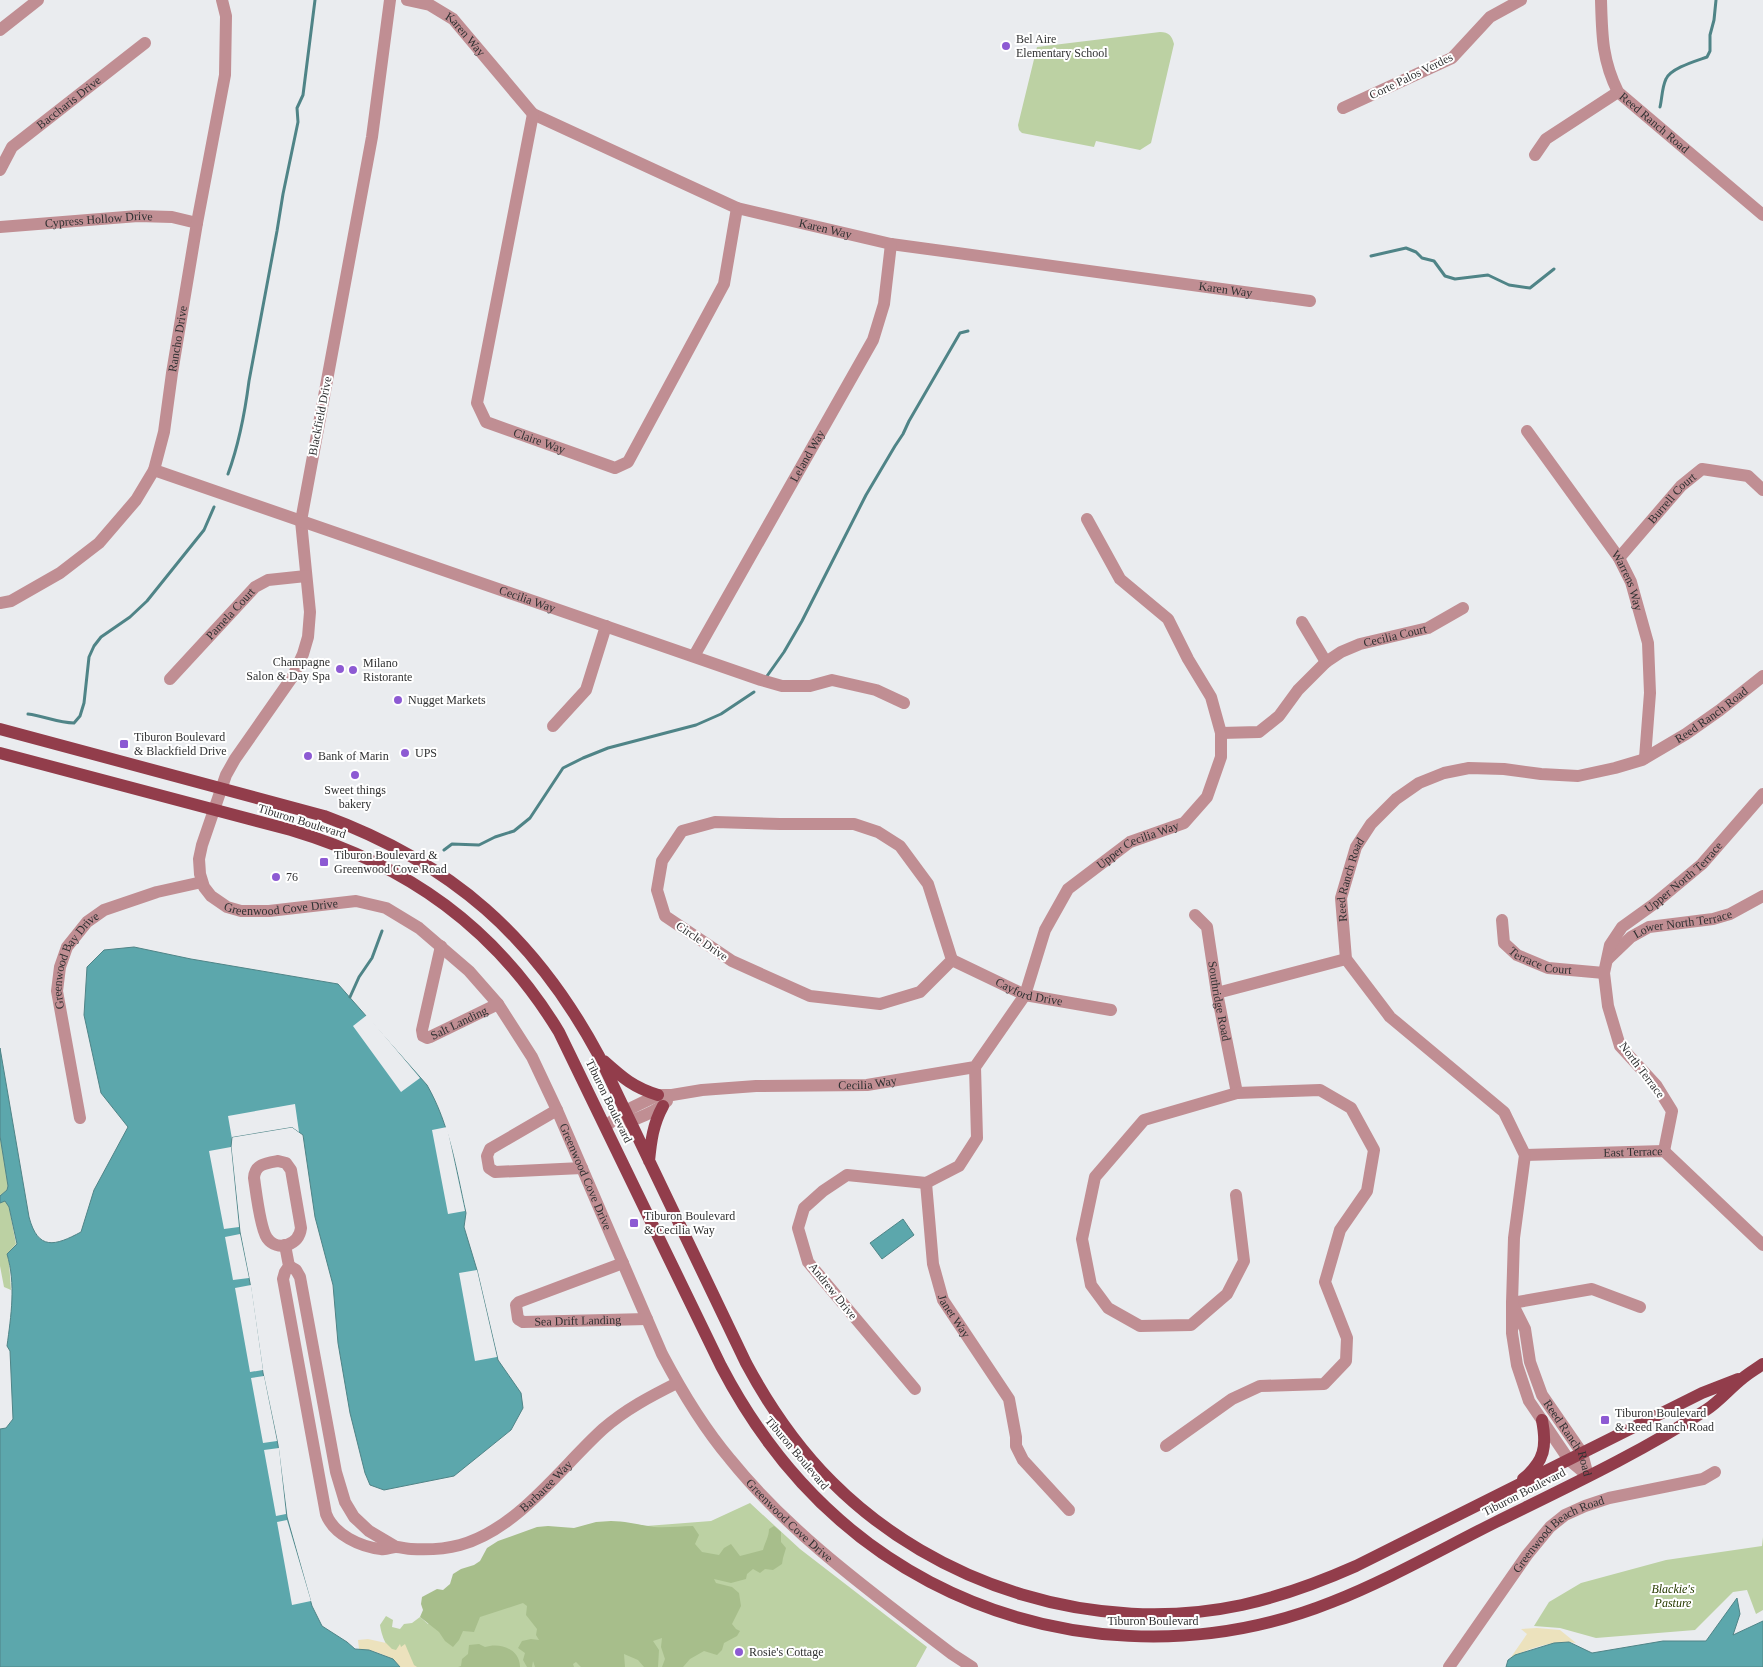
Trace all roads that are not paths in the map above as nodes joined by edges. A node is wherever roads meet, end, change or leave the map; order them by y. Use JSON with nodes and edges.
{"nodes":[{"id":1,"x":38,"y":0,"type":"edge"},
{"id":2,"x":222,"y":0,"type":"edge"},
{"id":3,"x":390,"y":0,"type":"edge"},
{"id":4,"x":407,"y":0,"type":"edge"},
{"id":5,"x":1521,"y":0,"type":"edge"},
{"id":6,"x":1601,"y":0,"type":"edge"},
{"id":7,"x":0,"y":30,"type":"edge"},
{"id":8,"x":145,"y":43,"type":"dead end"},
{"id":9,"x":1618,"y":92,"type":"junction"},
{"id":10,"x":1343,"y":108,"type":"dead end"},
{"id":11,"x":533,"y":114,"type":"junction"},
{"id":12,"x":1535,"y":155,"type":"dead end"},
{"id":13,"x":0,"y":170,"type":"edge"},
{"id":14,"x":737,"y":208,"type":"junction"},
{"id":15,"x":1763,"y":215,"type":"edge"},
{"id":16,"x":197,"y":223,"type":"junction"},
{"id":17,"x":0,"y":227,"type":"edge"},
{"id":18,"x":891,"y":244,"type":"junction"},
{"id":19,"x":1310,"y":301,"type":"dead end"},
{"id":20,"x":1527,"y":431,"type":"dead end"},
{"id":21,"x":154,"y":470,"type":"junction"},
{"id":22,"x":1763,"y":490,"type":"edge"},
{"id":23,"x":1087,"y":519,"type":"dead end"},
{"id":24,"x":301,"y":521,"type":"junction"},
{"id":25,"x":1619,"y":558,"type":"junction"},
{"id":26,"x":306,"y":576,"type":"junction"},
{"id":27,"x":0,"y":603,"type":"edge"},
{"id":28,"x":1462,"y":608,"type":"dead end"},
{"id":29,"x":1302,"y":622,"type":"dead end"},
{"id":30,"x":606,"y":626,"type":"junction"},
{"id":31,"x":694,"y":656,"type":"junction"},
{"id":32,"x":1326,"y":662,"type":"junction"},
{"id":33,"x":1763,"y":676,"type":"edge"},
{"id":34,"x":170,"y":679,"type":"dead end"},
{"id":35,"x":904,"y":703,"type":"dead end"},
{"id":36,"x":553,"y":726,"type":"dead end"},
{"id":37,"x":0,"y":729,"type":"edge"},
{"id":38,"x":1221,"y":733,"type":"junction"},
{"id":39,"x":0,"y":753,"type":"edge"},
{"id":40,"x":1645,"y":758,"type":"junction"},
{"id":41,"x":221,"y":788,"type":"junction"},
{"id":42,"x":1763,"y":794,"type":"edge"},
{"id":43,"x":213,"y":810,"type":"junction"},
{"id":44,"x":202,"y":882,"type":"junction"},
{"id":45,"x":1763,"y":896,"type":"edge"},
{"id":46,"x":1195,"y":915,"type":"dead end"},
{"id":47,"x":1502,"y":920,"type":"dead end"},
{"id":48,"x":441,"y":946,"type":"junction"},
{"id":49,"x":1346,"y":959,"type":"junction"},
{"id":50,"x":952,"y":960,"type":"junction"},
{"id":51,"x":1608,"y":960,"type":"junction"},
{"id":52,"x":1604,"y":973,"type":"junction"},
{"id":53,"x":1218,"y":993,"type":"junction"},
{"id":54,"x":1025,"y":995,"type":"junction"},
{"id":55,"x":498,"y":1004,"type":"junction"},
{"id":56,"x":1111,"y":1010,"type":"dead end"},
{"id":57,"x":599,"y":1056,"type":"junction"},
{"id":58,"x":975,"y":1067,"type":"junction"},
{"id":59,"x":1237,"y":1093,"type":"junction"},
{"id":60,"x":660,"y":1100,"type":"junction"},
{"id":61,"x":557,"y":1110,"type":"junction"},
{"id":62,"x":628,"y":1116,"type":"junction"},
{"id":63,"x":80,"y":1118,"type":"dead end"},
{"id":64,"x":606,"y":1126,"type":"junction"},
{"id":65,"x":1664,"y":1150,"type":"junction"},
{"id":66,"x":1525,"y":1155,"type":"junction"},
{"id":67,"x":649,"y":1161,"type":"junction"},
{"id":68,"x":582,"y":1168,"type":"junction"},
{"id":69,"x":926,"y":1183,"type":"junction"},
{"id":70,"x":1236,"y":1195,"type":"dead end"},
{"id":71,"x":1763,"y":1245,"type":"edge"},
{"id":72,"x":286,"y":1246,"type":"junction"},
{"id":73,"x":623,"y":1263,"type":"junction"},
{"id":74,"x":289,"y":1266,"type":"junction"},
{"id":75,"x":1512,"y":1303,"type":"junction"},
{"id":76,"x":1640,"y":1307,"type":"dead end"},
{"id":77,"x":647,"y":1319,"type":"junction"},
{"id":78,"x":1763,"y":1364,"type":"edge"},
{"id":79,"x":1743,"y":1378,"type":"junction"},
{"id":80,"x":677,"y":1382,"type":"junction"},
{"id":81,"x":915,"y":1389,"type":"dead end"},
{"id":82,"x":1542,"y":1420,"type":"junction"},
{"id":83,"x":1166,"y":1446,"type":"dead end"},
{"id":84,"x":1582,"y":1453,"type":"junction"},
{"id":85,"x":1569,"y":1460,"type":"junction"},
{"id":86,"x":1715,"y":1472,"type":"dead end"},
{"id":87,"x":1588,"y":1476,"type":"junction"},
{"id":88,"x":1508,"y":1491,"type":"junction"},
{"id":89,"x":1069,"y":1510,"type":"dead end"},
{"id":90,"x":396,"y":1547,"type":"junction"},
{"id":91,"x":972,"y":1667,"type":"edge"},
{"id":92,"x":1449,"y":1667,"type":"edge"}],
"edges":[{"from":1,"to":7,"type":"street"},
{"from":2,"to":16,"type":"street","name":"Rancho Drive"},
{"from":3,"to":24,"type":"street","name":"Blackfield Drive"},
{"from":4,"to":11,"type":"street","name":"Karen Way"},
{"from":5,"to":10,"type":"street","name":"Corte Palos Verdes"},
{"from":6,"to":9,"type":"street","name":"Reed Ranch Road"},
{"from":8,"to":13,"type":"street","name":"Baccharis Drive"},
{"from":9,"to":12,"type":"street"},
{"from":9,"to":15,"type":"street","name":"Reed Ranch Road"},
{"from":11,"to":14,"type":"street","name":"Karen Way"},
{"from":11,"to":14,"type":"street","name":"Claire Way"},
{"from":14,"to":18,"type":"street","name":"Karen Way"},
{"from":16,"to":17,"type":"street","name":"Cypress Hollow Drive"},
{"from":16,"to":21,"type":"street","name":"Rancho Drive"},
{"from":18,"to":19,"type":"street","name":"Karen Way"},
{"from":18,"to":31,"type":"street","name":"Leland Way"},
{"from":20,"to":25,"type":"street","name":"Warrens Way"},
{"from":21,"to":24,"type":"street","name":"Cecilia Way"},
{"from":21,"to":27,"type":"street","name":"Rancho Drive"},
{"from":22,"to":25,"type":"street","name":"Burrell Court"},
{"from":23,"to":38,"type":"street","name":"Upper Cecilia Way"},
{"from":24,"to":26,"type":"street","name":"Blackfield Drive"},
{"from":24,"to":30,"type":"street","name":"Cecilia Way"},
{"from":25,"to":40,"type":"street","name":"Warrens Way"},
{"from":26,"to":34,"type":"street","name":"Pamela Court"},
{"from":26,"to":41,"type":"street","name":"Blackfield Drive"},
{"from":28,"to":32,"type":"street","name":"Cecilia Court"},
{"from":29,"to":32,"type":"street"},
{"from":30,"to":31,"type":"street","name":"Cecilia Way"},
{"from":30,"to":36,"type":"street"},
{"from":31,"to":35,"type":"street","name":"Cecilia Way"},
{"from":32,"to":38,"type":"street","name":"Cecilia Court"},
{"from":33,"to":40,"type":"street","name":"Reed Ranch Road"},
{"from":37,"to":41,"type":"main road","name":"Tiburon Boulevard"},
{"from":38,"to":54,"type":"street","name":"Upper Cecilia Way"},
{"from":39,"to":43,"type":"main road","name":"Tiburon Boulevard"},
{"from":40,"to":49,"type":"street","name":"Reed Ranch Road"},
{"from":41,"to":43,"type":"street","name":"Blackfield Drive"},
{"from":41,"to":57,"type":"main road","name":"Tiburon Boulevard"},
{"from":42,"to":51,"type":"street","name":"Upper North Terrace"},
{"from":43,"to":44,"type":"street"},
{"from":43,"to":64,"type":"main road","name":"Tiburon Boulevard"},
{"from":44,"to":48,"type":"street","name":"Greenwood Cove Drive"},
{"from":44,"to":63,"type":"street","name":"Greenwood Bay Drive"},
{"from":45,"to":51,"type":"street","name":"Lower North Terrace"},
{"from":46,"to":53,"type":"street","name":"Southridge Road"},
{"from":47,"to":52,"type":"street","name":"Terrace Court"},
{"from":48,"to":55,"type":"street","name":"Greenwood Cove Drive"},
{"from":48,"to":55,"type":"street","name":"Salt Landing"},
{"from":49,"to":53,"type":"street"},
{"from":49,"to":66,"type":"street"},
{"from":50,"to":50,"type":"street","name":"Circle Drive"},
{"from":50,"to":54,"type":"street","name":"Cayford Drive"},
{"from":51,"to":52,"type":"street","name":"North Terrace"},
{"from":52,"to":65,"type":"street","name":"North Terrace"},
{"from":53,"to":59,"type":"street","name":"Southridge Road"},
{"from":54,"to":56,"type":"street","name":"Cayford Drive"},
{"from":54,"to":58,"type":"street"},
{"from":55,"to":61,"type":"street","name":"Greenwood Cove Drive"},
{"from":57,"to":60,"type":"main road"},
{"from":57,"to":62,"type":"main road","name":"Tiburon Boulevard"},
{"from":58,"to":60,"type":"street","name":"Cecilia Way"},
{"from":58,"to":69,"type":"street"},
{"from":59,"to":70,"type":"street"},
{"from":59,"to":83,"type":"street"},
{"from":60,"to":62,"type":"street","name":"Cecilia Way"},
{"from":60,"to":67,"type":"main road"},
{"from":61,"to":68,"type":"street","name":"Greenwood Cove Drive"},
{"from":61,"to":68,"type":"street"},
{"from":62,"to":64,"type":"street","name":"Cecilia Way"},
{"from":62,"to":67,"type":"main road","name":"Tiburon Boulevard"},
{"from":64,"to":87,"type":"main road","name":"Tiburon Boulevard"},
{"from":65,"to":66,"type":"street","name":"East Terrace"},
{"from":65,"to":71,"type":"street","name":"East Terrace"},
{"from":66,"to":75,"type":"street","name":"Reed Ranch Road"},
{"from":67,"to":88,"type":"main road","name":"Tiburon Boulevard"},
{"from":68,"to":73,"type":"street","name":"Greenwood Cove Drive"},
{"from":69,"to":81,"type":"street","name":"Andrew Drive"},
{"from":69,"to":89,"type":"street","name":"Janet Way"},
{"from":72,"to":72,"type":"street"},
{"from":72,"to":74,"type":"street","name":"Barbaree Way"},
{"from":73,"to":77,"type":"street","name":"Greenwood Cove Drive"},
{"from":73,"to":77,"type":"street","name":"Sea Drift Landing"},
{"from":74,"to":90,"type":"street","name":"Barbaree Way"},
{"from":74,"to":90,"type":"street","name":"Barbaree Way"},
{"from":75,"to":76,"type":"street"},
{"from":75,"to":82,"type":"street","name":"Reed Ranch Road"},
{"from":75,"to":84,"type":"street","name":"Reed Ranch Road"},
{"from":77,"to":80,"type":"street","name":"Greenwood Cove Drive"},
{"from":78,"to":79,"type":"main road","name":"Tiburon Boulevard"},
{"from":79,"to":84,"type":"main road","name":"Tiburon Boulevard"},
{"from":79,"to":87,"type":"main road","name":"Tiburon Boulevard"},
{"from":80,"to":90,"type":"street","name":"Barbaree Way"},
{"from":80,"to":91,"type":"street","name":"Greenwood Cove Drive"},
{"from":82,"to":85,"type":"street","name":"Reed Ranch Road"},
{"from":82,"to":88,"type":"main road"},
{"from":84,"to":85,"type":"main road","name":"Tiburon Boulevard"},
{"from":84,"to":87,"type":"street","name":"Reed Ranch Road"},
{"from":85,"to":87,"type":"street","name":"Reed Ranch Road"},
{"from":85,"to":88,"type":"main road","name":"Tiburon Boulevard"},
{"from":86,"to":92,"type":"street","name":"Greenwood Beach Road"}]}
